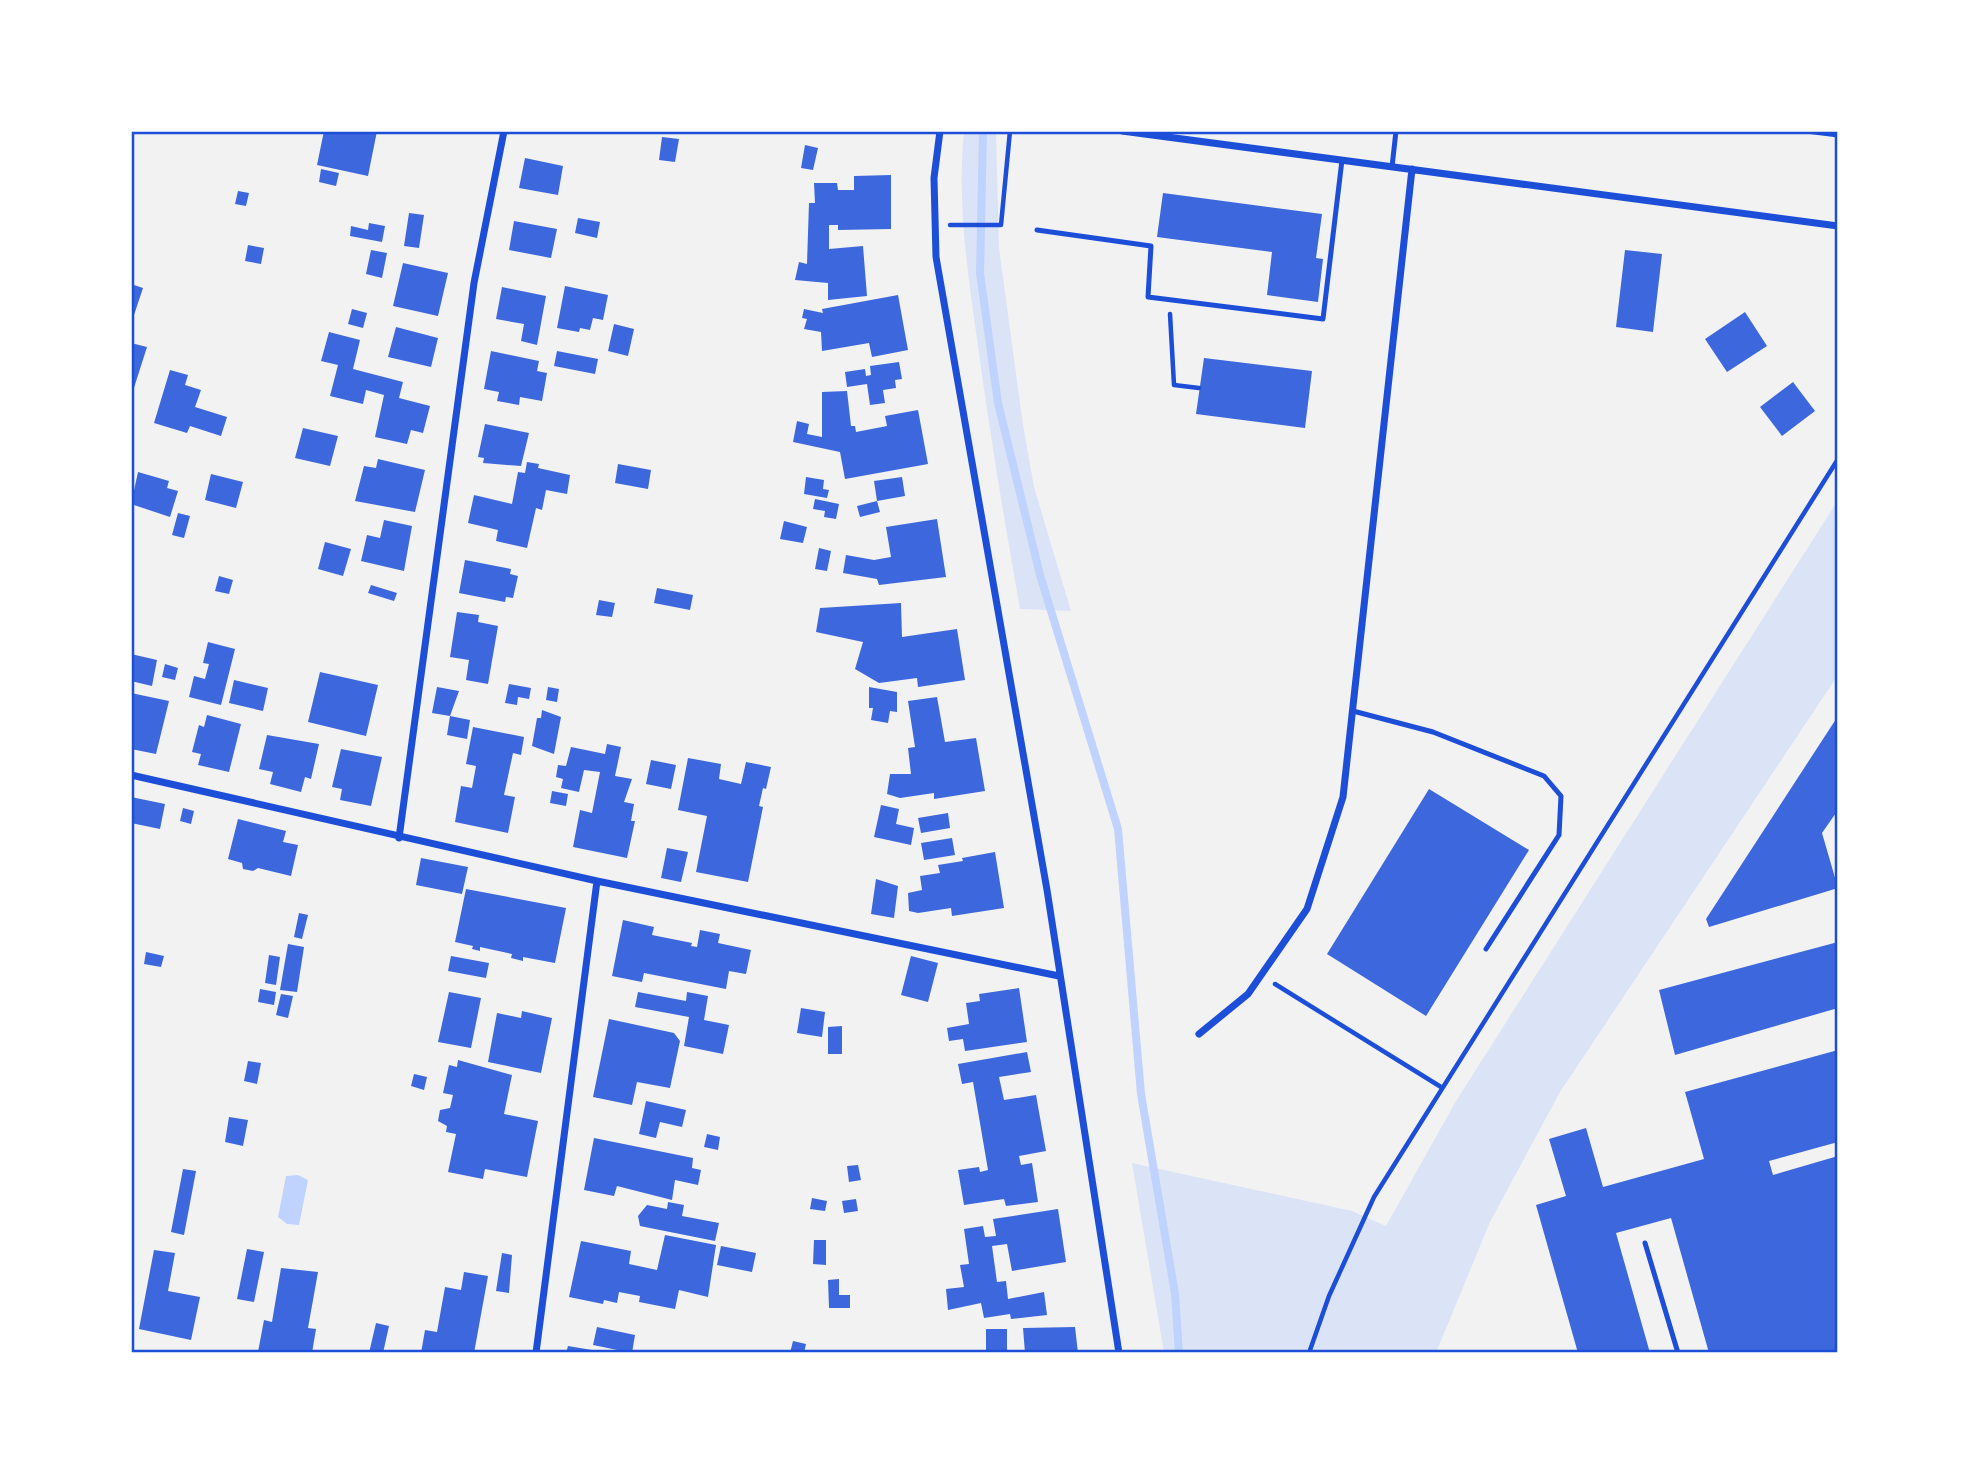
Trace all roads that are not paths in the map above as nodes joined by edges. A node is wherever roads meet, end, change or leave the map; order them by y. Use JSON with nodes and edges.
{"nodes":[{"id":1,"x":505,"y":131,"type":"edge"},
{"id":2,"x":940,"y":131,"type":"edge"},
{"id":3,"x":1122,"y":131,"type":"edge"},
{"id":4,"x":1396,"y":131,"type":"edge"},
{"id":5,"x":1806,"y":131,"type":"edge"},
{"id":6,"x":1838,"y":135,"type":"edge"},
{"id":7,"x":1342,"y":160,"type":"junction"},
{"id":8,"x":1392,"y":167,"type":"junction"},
{"id":9,"x":1412,"y":169,"type":"junction"},
{"id":10,"x":1838,"y":226,"type":"edge"},
{"id":11,"x":1037,"y":230,"type":"dead end"},
{"id":12,"x":1353,"y":711,"type":"junction"},
{"id":13,"x":131,"y":775,"type":"edge"},
{"id":14,"x":399,"y":838,"type":"junction"},
{"id":15,"x":597,"y":881,"type":"junction"},
{"id":16,"x":1486,"y":949,"type":"dead end"},
{"id":17,"x":1059,"y":976,"type":"junction"},
{"id":18,"x":1199,"y":1034,"type":"dead end"},
{"id":19,"x":1645,"y":1243,"type":"dead end"},
{"id":20,"x":536,"y":1353,"type":"edge"},
{"id":21,"x":1119,"y":1353,"type":"edge"},
{"id":22,"x":1678,"y":1353,"type":"edge"}],
"edges":[{"from":1,"to":14,"type":"street"},
{"from":2,"to":17,"type":"street"},
{"from":3,"to":7,"type":"street"},
{"from":4,"to":8,"type":"lane"},
{"from":5,"to":6,"type":"lane"},
{"from":7,"to":8,"type":"street"},
{"from":7,"to":11,"type":"lane"},
{"from":8,"to":9,"type":"street"},
{"from":9,"to":10,"type":"street"},
{"from":9,"to":12,"type":"street"},
{"from":12,"to":16,"type":"lane"},
{"from":12,"to":18,"type":"street"},
{"from":13,"to":14,"type":"street"},
{"from":14,"to":15,"type":"street"},
{"from":15,"to":17,"type":"street"},
{"from":15,"to":20,"type":"street"},
{"from":17,"to":21,"type":"street"},
{"from":19,"to":22,"type":"lane"}]}
